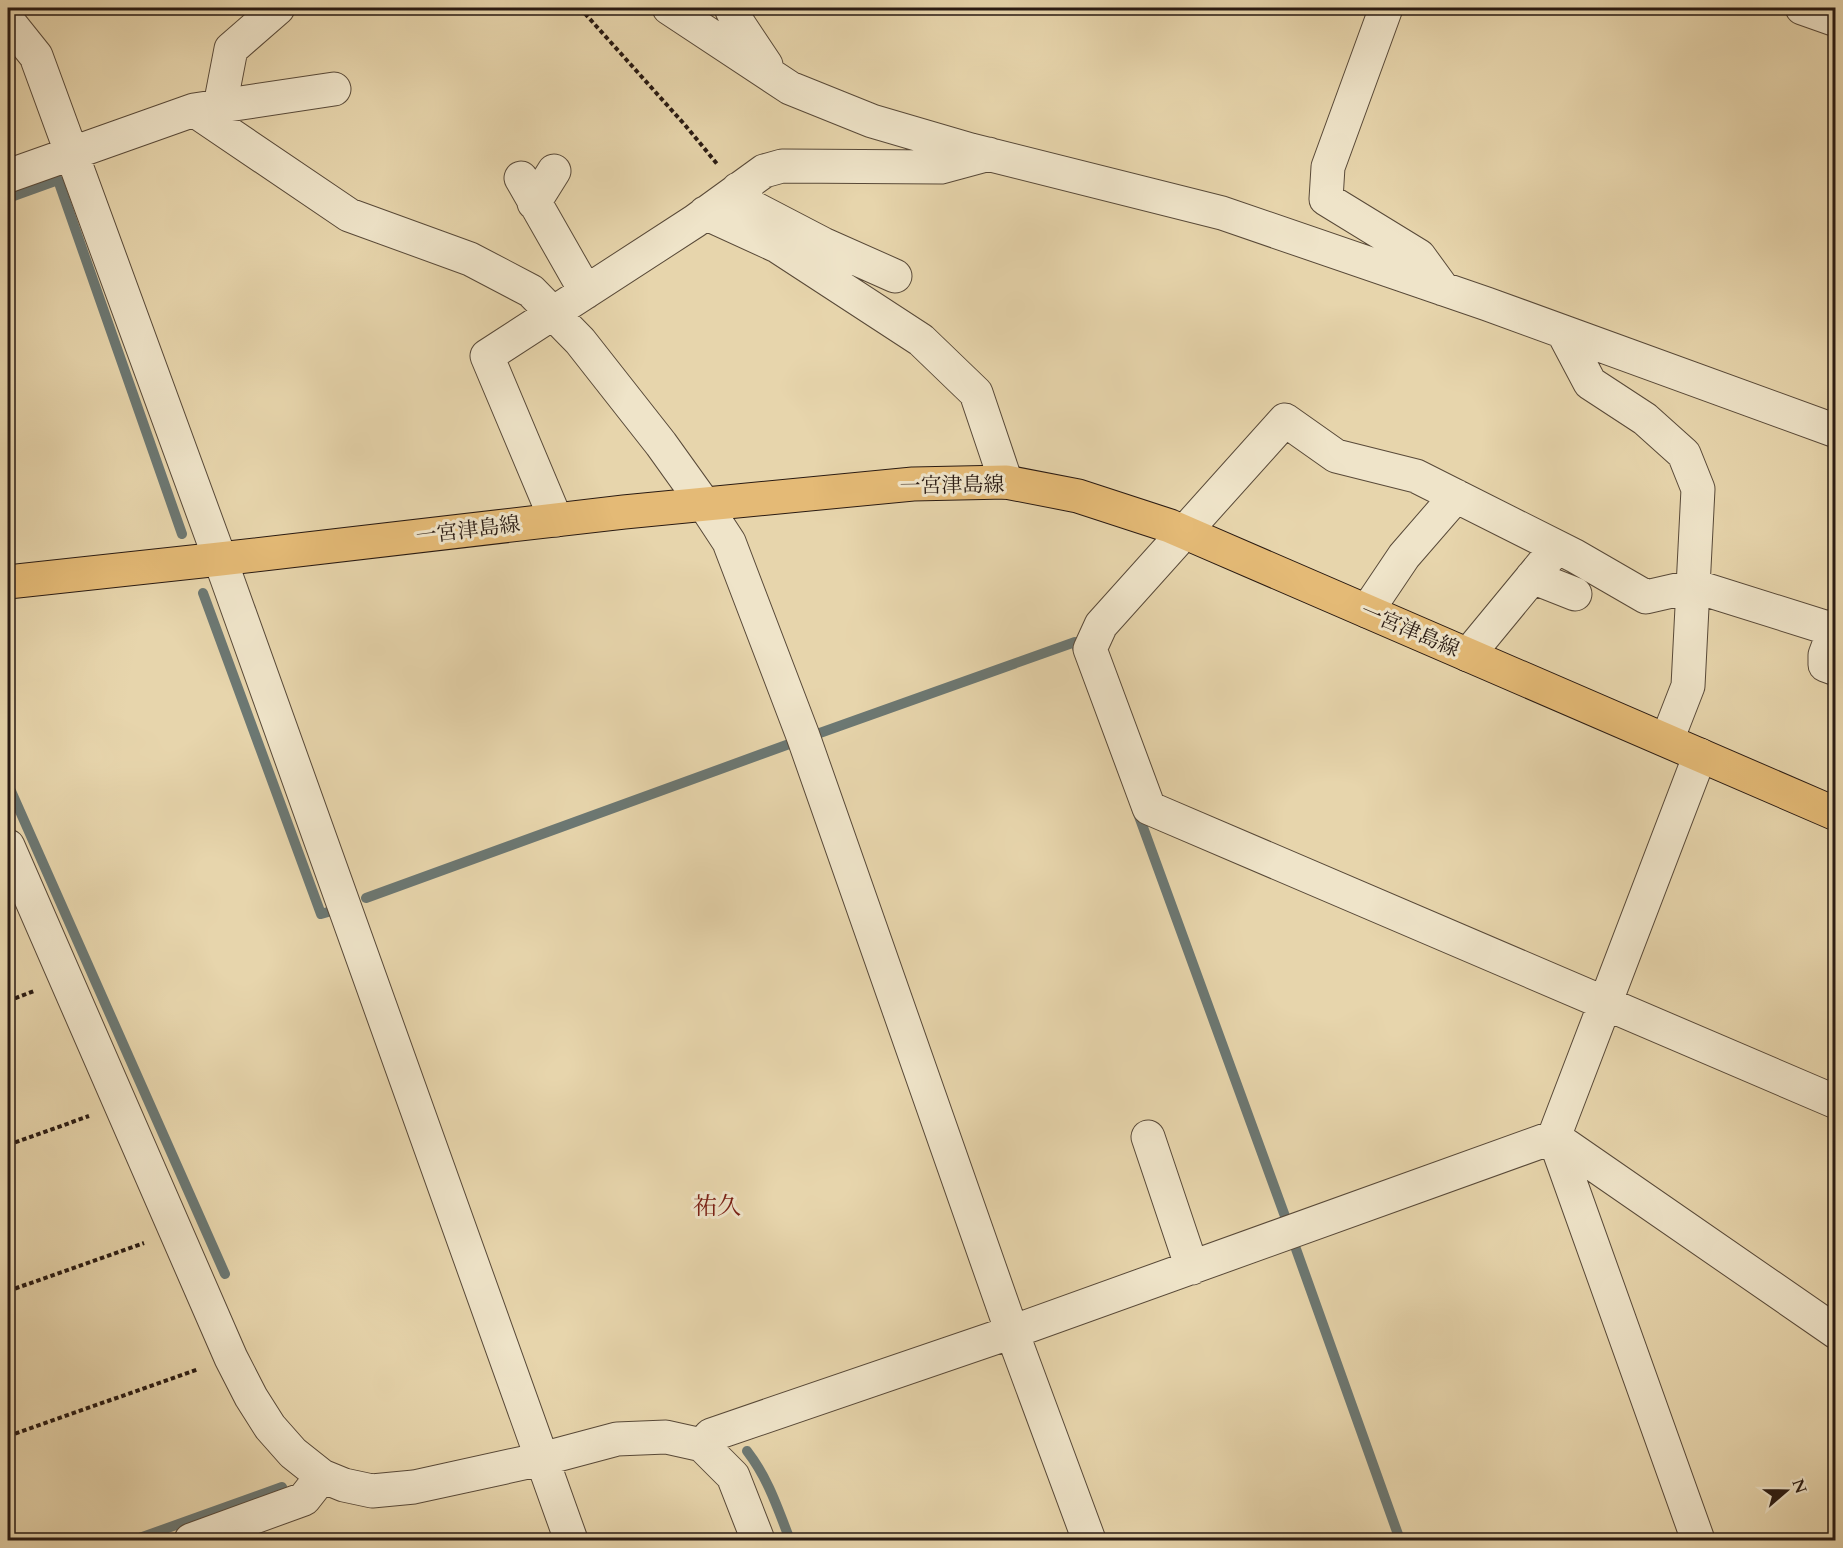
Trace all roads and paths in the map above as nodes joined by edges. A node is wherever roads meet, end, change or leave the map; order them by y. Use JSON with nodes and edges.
{"nodes":[{"id":1,"x":278,"y":8,"type":"edge"},
{"id":2,"x":580,"y":8,"type":"edge"},
{"id":3,"x":669,"y":8,"type":"edge"},
{"id":4,"x":731,"y":8,"type":"edge"},
{"id":5,"x":1386,"y":8,"type":"edge"},
{"id":6,"x":1802,"y":8,"type":"edge"},
{"id":7,"x":1836,"y":20,"type":"edge"},
{"id":8,"x":8,"y":21,"type":"edge"},
{"id":9,"x":776,"y":79,"type":"junction"},
{"id":10,"x":334,"y":89,"type":"dead end"},
{"id":11,"x":207,"y":108,"type":"junction"},
{"id":12,"x":72,"y":153,"type":"junction"},
{"id":13,"x":991,"y":154,"type":"junction"},
{"id":14,"x":554,"y":171,"type":"dead end"},
{"id":15,"x":8,"y":176,"type":"edge"},
{"id":16,"x":738,"y":189,"type":"junction"},
{"id":17,"x":705,"y":213,"type":"junction"},
{"id":18,"x":895,"y":276,"type":"dead end"},
{"id":19,"x":1443,"y":289,"type":"junction"},
{"id":20,"x":586,"y":292,"type":"junction"},
{"id":21,"x":553,"y":313,"type":"junction"},
{"id":22,"x":1563,"y":332,"type":"junction"},
{"id":23,"x":1836,"y":431,"type":"edge"},
{"id":24,"x":1006,"y":483,"type":"junction"},
{"id":25,"x":1456,"y":496,"type":"junction"},
{"id":26,"x":704,"y":504,"type":"junction"},
{"id":27,"x":556,"y":520,"type":"junction"},
{"id":28,"x":1183,"y":532,"type":"junction"},
{"id":29,"x":1557,"y":547,"type":"junction"},
{"id":30,"x":220,"y":559,"type":"junction"},
{"id":31,"x":1532,"y":577,"type":"junction"},
{"id":32,"x":8,"y":582,"type":"edge"},
{"id":33,"x":1694,"y":586,"type":"junction"},
{"id":34,"x":1575,"y":594,"type":"dead end"},
{"id":35,"x":1366,"y":611,"type":"junction"},
{"id":36,"x":1835,"y":628,"type":"edge"},
{"id":37,"x":1467,"y":655,"type":"junction"},
{"id":38,"x":1836,"y":669,"type":"edge"},
{"id":39,"x":1667,"y":741,"type":"junction"},
{"id":40,"x":1700,"y":755,"type":"junction"},
{"id":41,"x":1836,"y":814,"type":"edge"},
{"id":42,"x":8,"y":846,"type":"edge"},
{"id":43,"x":1605,"y":1003,"type":"junction"},
{"id":44,"x":1836,"y":1102,"type":"edge"},
{"id":45,"x":121,"y":1105,"type":"junction"},
{"id":46,"x":1148,"y":1137,"type":"dead end"},
{"id":47,"x":1554,"y":1137,"type":"junction"},
{"id":48,"x":8,"y":1145,"type":"edge"},
{"id":49,"x":176,"y":1231,"type":"junction"},
{"id":50,"x":1192,"y":1268,"type":"junction"},
{"id":51,"x":8,"y":1291,"type":"edge"},
{"id":52,"x":1012,"y":1332,"type":"junction"},
{"id":53,"x":1836,"y":1332,"type":"edge"},
{"id":54,"x":231,"y":1358,"type":"junction"},
{"id":55,"x":8,"y":1436,"type":"edge"},
{"id":56,"x":702,"y":1445,"type":"junction"},
{"id":57,"x":542,"y":1460,"type":"junction"},
{"id":58,"x":322,"y":1476,"type":"junction"},
{"id":59,"x":190,"y":1540,"type":"edge"},
{"id":60,"x":571,"y":1540,"type":"edge"},
{"id":61,"x":758,"y":1540,"type":"edge"},
{"id":62,"x":1089,"y":1540,"type":"edge"},
{"id":63,"x":1698,"y":1540,"type":"edge"}],
"edges":[{"from":1,"to":11,"type":"street"},
{"from":2,"to":16,"type":"path"},
{"from":3,"to":9,"type":"street"},
{"from":4,"to":9,"type":"street"},
{"from":5,"to":19,"type":"street"},
{"from":6,"to":7,"type":"street"},
{"from":8,"to":12,"type":"street"},
{"from":9,"to":13,"type":"street"},
{"from":10,"to":11,"type":"street"},
{"from":11,"to":12,"type":"street"},
{"from":11,"to":21,"type":"street"},
{"from":12,"to":15,"type":"street"},
{"from":12,"to":30,"type":"street"},
{"from":13,"to":16,"type":"street"},
{"from":13,"to":19,"type":"street"},
{"from":14,"to":20,"type":"street"},
{"from":16,"to":17,"type":"street"},
{"from":16,"to":18,"type":"street"},
{"from":17,"to":20,"type":"street"},
{"from":17,"to":24,"type":"street"},
{"from":19,"to":22,"type":"street"},
{"from":20,"to":21,"type":"street"},
{"from":21,"to":26,"type":"street"},
{"from":21,"to":27,"type":"street"},
{"from":22,"to":23,"type":"street"},
{"from":22,"to":33,"type":"street"},
{"from":24,"to":26,"type":"main road","name":"一宮津島線"},
{"from":24,"to":28,"type":"main road","name":"一宮津島線"},
{"from":25,"to":28,"type":"street"},
{"from":25,"to":29,"type":"street"},
{"from":25,"to":35,"type":"street"},
{"from":26,"to":27,"type":"main road","name":"一宮津島線"},
{"from":26,"to":52,"type":"street"},
{"from":27,"to":30,"type":"main road","name":"一宮津島線"},
{"from":28,"to":35,"type":"main road","name":"一宮津島線"},
{"from":28,"to":43,"type":"street"},
{"from":29,"to":31,"type":"street"},
{"from":29,"to":33,"type":"street"},
{"from":30,"to":32,"type":"main road","name":"一宮津島線"},
{"from":30,"to":57,"type":"street"},
{"from":31,"to":34,"type":"street"},
{"from":31,"to":37,"type":"street"},
{"from":33,"to":36,"type":"street"},
{"from":33,"to":39,"type":"street"},
{"from":35,"to":37,"type":"main road","name":"一宮津島線"},
{"from":36,"to":38,"type":"street"},
{"from":37,"to":39,"type":"main road","name":"一宮津島線"},
{"from":39,"to":40,"type":"main road","name":"一宮津島線"},
{"from":40,"to":41,"type":"main road","name":"一宮津島線"},
{"from":40,"to":43,"type":"street"},
{"from":42,"to":45,"type":"street"},
{"from":43,"to":44,"type":"street"},
{"from":43,"to":47,"type":"street"},
{"from":45,"to":48,"type":"path"},
{"from":45,"to":49,"type":"street"},
{"from":46,"to":50,"type":"street"},
{"from":47,"to":50,"type":"street"},
{"from":47,"to":53,"type":"street"},
{"from":47,"to":63,"type":"street"},
{"from":49,"to":51,"type":"path"},
{"from":49,"to":54,"type":"street"},
{"from":50,"to":52,"type":"street"},
{"from":52,"to":56,"type":"street"},
{"from":52,"to":62,"type":"street"},
{"from":54,"to":55,"type":"path"},
{"from":54,"to":58,"type":"street"},
{"from":56,"to":57,"type":"street"},
{"from":56,"to":61,"type":"street"},
{"from":57,"to":58,"type":"street"},
{"from":57,"to":60,"type":"street"},
{"from":58,"to":59,"type":"street"}]}
